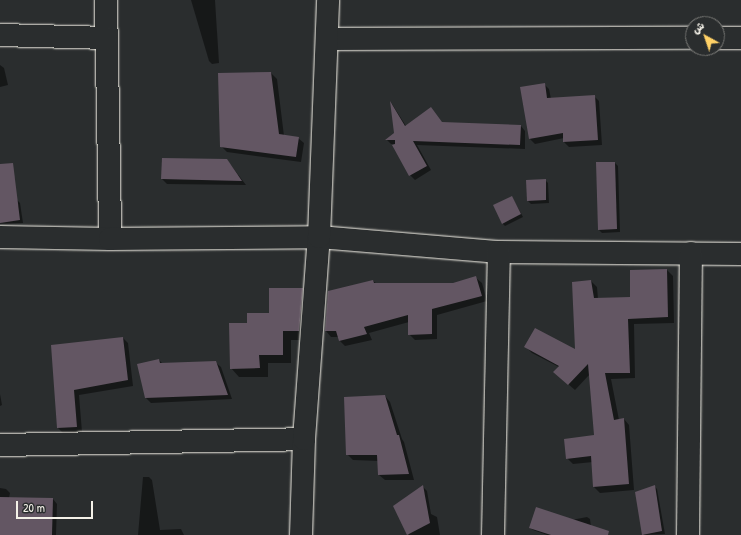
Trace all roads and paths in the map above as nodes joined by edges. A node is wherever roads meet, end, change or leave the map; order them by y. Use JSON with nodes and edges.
{"nodes":[{"id":1,"x":106,"y":0,"type":"edge"},
{"id":2,"x":328,"y":0,"type":"edge"},
{"id":3,"x":0,"y":35,"type":"edge"},
{"id":4,"x":106,"y":38,"type":"junction"},
{"id":5,"x":685,"y":38,"type":"edge"},
{"id":6,"x":725,"y":38,"type":"edge"},
{"id":7,"x":741,"y":38,"type":"edge"},
{"id":8,"x":327,"y":39,"type":"junction"},
{"id":9,"x":320,"y":237,"type":"junction"},
{"id":10,"x":0,"y":238,"type":"edge"},
{"id":11,"x":110,"y":239,"type":"junction"},
{"id":12,"x":499,"y":252,"type":"junction"},
{"id":13,"x":691,"y":253,"type":"junction"},
{"id":14,"x":741,"y":254,"type":"edge"},
{"id":15,"x":304,"y":439,"type":"junction"},
{"id":16,"x":0,"y":445,"type":"edge"},
{"id":17,"x":301,"y":535,"type":"edge"},
{"id":18,"x":493,"y":535,"type":"edge"},
{"id":19,"x":688,"y":535,"type":"edge"}],
"edges":[{"from":1,"to":4,"type":"street"},
{"from":2,"to":8,"type":"street"},
{"from":3,"to":4,"type":"street"},
{"from":4,"to":11,"type":"street"},
{"from":5,"to":8,"type":"street"},
{"from":6,"to":7,"type":"street"},
{"from":8,"to":9,"type":"street"},
{"from":9,"to":11,"type":"street"},
{"from":9,"to":12,"type":"street"},
{"from":9,"to":15,"type":"street"},
{"from":10,"to":11,"type":"street"},
{"from":12,"to":13,"type":"street"},
{"from":12,"to":18,"type":"street"},
{"from":13,"to":14,"type":"street"},
{"from":13,"to":19,"type":"street"},
{"from":15,"to":16,"type":"street"},
{"from":15,"to":17,"type":"street"}]}
